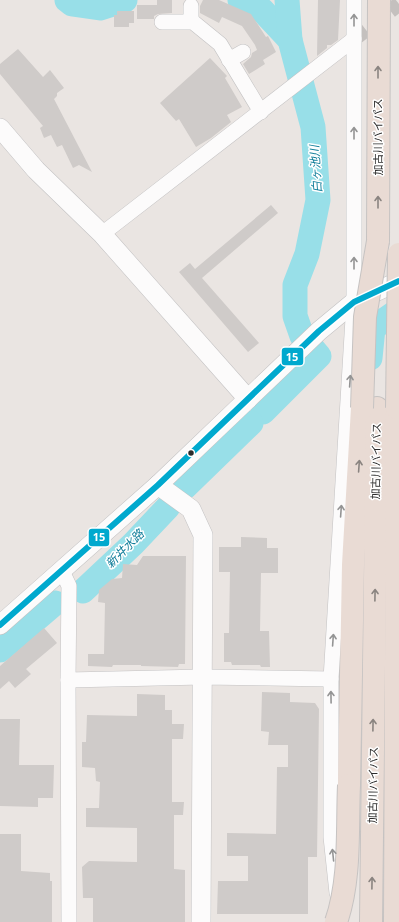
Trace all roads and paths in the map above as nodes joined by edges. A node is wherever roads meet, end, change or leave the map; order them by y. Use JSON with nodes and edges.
{"nodes":[{"id":1,"x":354,"y":0,"type":"edge"},
{"id":2,"x":379,"y":0,"type":"edge"},
{"id":3,"x":191,"y":6,"type":"dead end"},
{"id":4,"x":162,"y":22,"type":"dead end"},
{"id":5,"x":191,"y":22,"type":"junction"},
{"id":6,"x":354,"y":39,"type":"junction"},
{"id":7,"x":243,"y":52,"type":"dead end"},
{"id":8,"x":229,"y":60,"type":"junction"},
{"id":9,"x":261,"y":112,"type":"junction"},
{"id":10,"x":0,"y":128,"type":"edge"},
{"id":11,"x":102,"y":234,"type":"junction"},
{"id":12,"x":399,"y":254,"type":"edge"},
{"id":13,"x":399,"y":281,"type":"edge"},
{"id":14,"x":354,"y":302,"type":"junction"},
{"id":15,"x":248,"y":399,"type":"junction"},
{"id":16,"x":379,"y":408,"type":"junction"},
{"id":17,"x":158,"y":485,"type":"junction"},
{"id":18,"x":62,"y":571,"type":"junction"},
{"id":19,"x":0,"y":625,"type":"edge"},
{"id":20,"x":203,"y":677,"type":"junction"},
{"id":21,"x":331,"y":679,"type":"junction"},
{"id":22,"x":68,"y":680,"type":"junction"},
{"id":23,"x":69,"y":922,"type":"edge"},
{"id":24,"x":201,"y":922,"type":"edge"},
{"id":25,"x":336,"y":922,"type":"edge"},
{"id":26,"x":340,"y":922,"type":"edge"},
{"id":27,"x":371,"y":922,"type":"edge"},
{"id":28,"x":395,"y":922,"type":"edge"}],
"edges":[{"from":6,"to":1,"type":"street","one_way":true},
{"from":16,"to":2,"type":"highway","name":"加古川バイパス","one_way":true,"bridge":true},
{"from":3,"to":5,"type":"street"},
{"from":4,"to":5,"type":"street"},
{"from":5,"to":8,"type":"street"},
{"from":6,"to":9,"type":"street"},
{"from":14,"to":6,"type":"street","one_way":true},
{"from":7,"to":8,"type":"street"},
{"from":8,"to":9,"type":"street"},
{"from":9,"to":11,"type":"street"},
{"from":10,"to":11,"type":"street"},
{"from":11,"to":15,"type":"street"},
{"from":12,"to":16,"type":"highway","name":"加古川バイパス","bridge":true},
{"from":13,"to":14,"type":"street"},
{"from":14,"to":15,"type":"street"},
{"from":21,"to":14,"type":"street","one_way":true},
{"from":15,"to":17,"type":"street"},
{"from":25,"to":16,"type":"highway","one_way":true,"bridge":true},
{"from":27,"to":16,"type":"highway","name":"加古川バイパス","one_way":true},
{"from":16,"to":28,"type":"highway","name":"加古川バイパス"},
{"from":17,"to":18,"type":"street"},
{"from":17,"to":20,"type":"street"},
{"from":18,"to":19,"type":"street"},
{"from":18,"to":22,"type":"street"},
{"from":20,"to":21,"type":"street"},
{"from":20,"to":22,"type":"street"},
{"from":20,"to":24,"type":"street"},
{"from":26,"to":21,"type":"street","one_way":true},
{"from":22,"to":23,"type":"street"}]}
